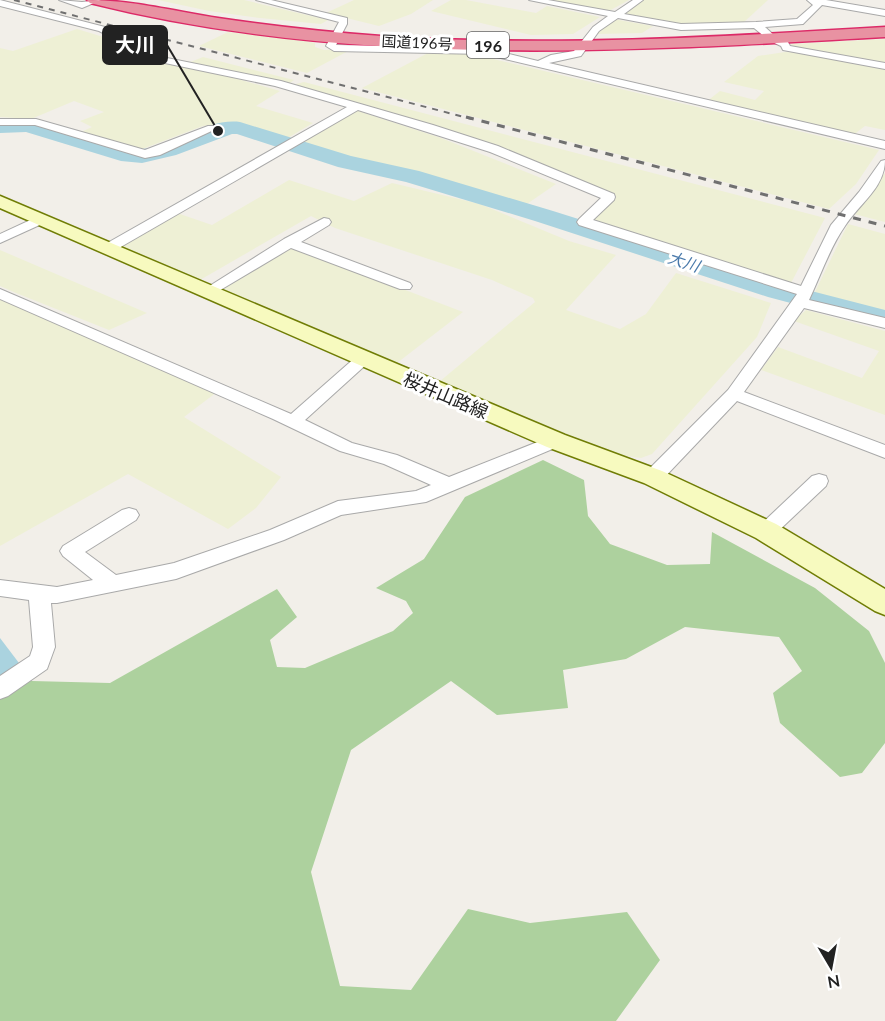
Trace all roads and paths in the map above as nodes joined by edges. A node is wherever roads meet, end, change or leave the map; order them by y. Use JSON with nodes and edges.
{"nodes":[{"id":1,"x":63,"y":0,"type":"edge"},
{"id":2,"x":96,"y":0,"type":"edge"},
{"id":3,"x":126,"y":0,"type":"edge"},
{"id":4,"x":260,"y":0,"type":"edge"},
{"id":5,"x":533,"y":0,"type":"edge"},
{"id":6,"x":639,"y":0,"type":"edge"},
{"id":7,"x":815,"y":0,"type":"edge"},
{"id":8,"x":0,"y":3,"type":"edge"},
{"id":9,"x":885,"y":13,"type":"edge"},
{"id":10,"x":616,"y":15,"type":"junction"},
{"id":11,"x":885,"y":27,"type":"edge"},
{"id":12,"x":765,"y":32,"type":"junction"},
{"id":13,"x":885,"y":32,"type":"edge"},
{"id":14,"x":339,"y":34,"type":"junction"},
{"id":15,"x":587,"y":42,"type":"junction"},
{"id":16,"x":539,"y":64,"type":"junction"},
{"id":17,"x":885,"y":66,"type":"edge"},
{"id":18,"x":357,"y":106,"type":"junction"},
{"id":19,"x":1,"y":121,"type":"edge"},
{"id":20,"x":212,"y":128,"type":"dead end"},
{"id":21,"x":885,"y":145,"type":"edge"},
{"id":22,"x":885,"y":164,"type":"edge"},
{"id":23,"x":0,"y":201,"type":"edge"},
{"id":24,"x":39,"y":220,"type":"junction"},
{"id":25,"x":324,"y":222,"type":"dead end"},
{"id":26,"x":0,"y":239,"type":"edge"},
{"id":27,"x":288,"y":242,"type":"junction"},
{"id":28,"x":107,"y":249,"type":"junction"},
{"id":29,"x":405,"y":286,"type":"dead end"},
{"id":30,"x":207,"y":292,"type":"junction"},
{"id":31,"x":0,"y":293,"type":"edge"},
{"id":32,"x":803,"y":298,"type":"junction"},
{"id":33,"x":885,"y":323,"type":"edge"},
{"id":34,"x":363,"y":359,"type":"junction"},
{"id":35,"x":734,"y":394,"type":"junction"},
{"id":36,"x":292,"y":422,"type":"junction"},
{"id":37,"x":556,"y":441,"type":"junction"},
{"id":38,"x":885,"y":453,"type":"edge"},
{"id":39,"x":653,"y":477,"type":"junction"},
{"id":40,"x":819,"y":482,"type":"dead end"},
{"id":41,"x":449,"y":485,"type":"junction"},
{"id":42,"x":129,"y":515,"type":"dead end"},
{"id":43,"x":766,"y":531,"type":"junction"},
{"id":44,"x":113,"y":584,"type":"junction"},
{"id":45,"x":0,"y":588,"type":"edge"},
{"id":46,"x":39,"y":593,"type":"junction"},
{"id":47,"x":885,"y":603,"type":"edge"},
{"id":48,"x":0,"y":689,"type":"edge"}],
"edges":[{"from":1,"to":2,"type":"street"},
{"from":2,"to":14,"type":"highway","name":"国道196号","number":"196"},
{"from":3,"to":14,"type":"highway","name":"国道196号","number":"196"},
{"from":4,"to":14,"type":"street"},
{"from":5,"to":10,"type":"street"},
{"from":6,"to":10,"type":"street"},
{"from":7,"to":9,"type":"street"},
{"from":7,"to":12,"type":"street"},
{"from":8,"to":18,"type":"street"},
{"from":10,"to":12,"type":"street"},
{"from":10,"to":15,"type":"street"},
{"from":11,"to":12,"type":"highway","name":"国道196号","number":"196"},
{"from":12,"to":13,"type":"highway","name":"国道196号","number":"196"},
{"from":12,"to":15,"type":"highway","name":"国道196号","number":"196"},
{"from":12,"to":17,"type":"street"},
{"from":14,"to":15,"type":"highway","name":"国道196号","number":"196"},
{"from":14,"to":16,"type":"street"},
{"from":15,"to":16,"type":"street"},
{"from":16,"to":21,"type":"street"},
{"from":18,"to":28,"type":"street"},
{"from":18,"to":32,"type":"street"},
{"from":19,"to":20,"type":"street"},
{"from":22,"to":32,"type":"street"},
{"from":23,"to":24,"type":"main road","name":"桜井山路線"},
{"from":24,"to":26,"type":"street"},
{"from":24,"to":28,"type":"main road","name":"桜井山路線"},
{"from":25,"to":27,"type":"street"},
{"from":27,"to":29,"type":"street"},
{"from":27,"to":30,"type":"street"},
{"from":28,"to":30,"type":"main road","name":"桜井山路線"},
{"from":30,"to":34,"type":"main road","name":"桜井山路線"},
{"from":31,"to":36,"type":"street"},
{"from":32,"to":33,"type":"street"},
{"from":32,"to":35,"type":"street"},
{"from":34,"to":36,"type":"street"},
{"from":34,"to":37,"type":"main road","name":"桜井山路線"},
{"from":35,"to":38,"type":"street"},
{"from":35,"to":39,"type":"street"},
{"from":36,"to":41,"type":"street"},
{"from":37,"to":39,"type":"main road","name":"桜井山路線"},
{"from":37,"to":41,"type":"street"},
{"from":39,"to":43,"type":"main road","name":"桜井山路線"},
{"from":40,"to":43,"type":"street"},
{"from":41,"to":44,"type":"street"},
{"from":42,"to":44,"type":"street"},
{"from":43,"to":47,"type":"main road","name":"桜井山路線"},
{"from":44,"to":46,"type":"street"},
{"from":45,"to":46,"type":"street"},
{"from":46,"to":48,"type":"street"}]}
